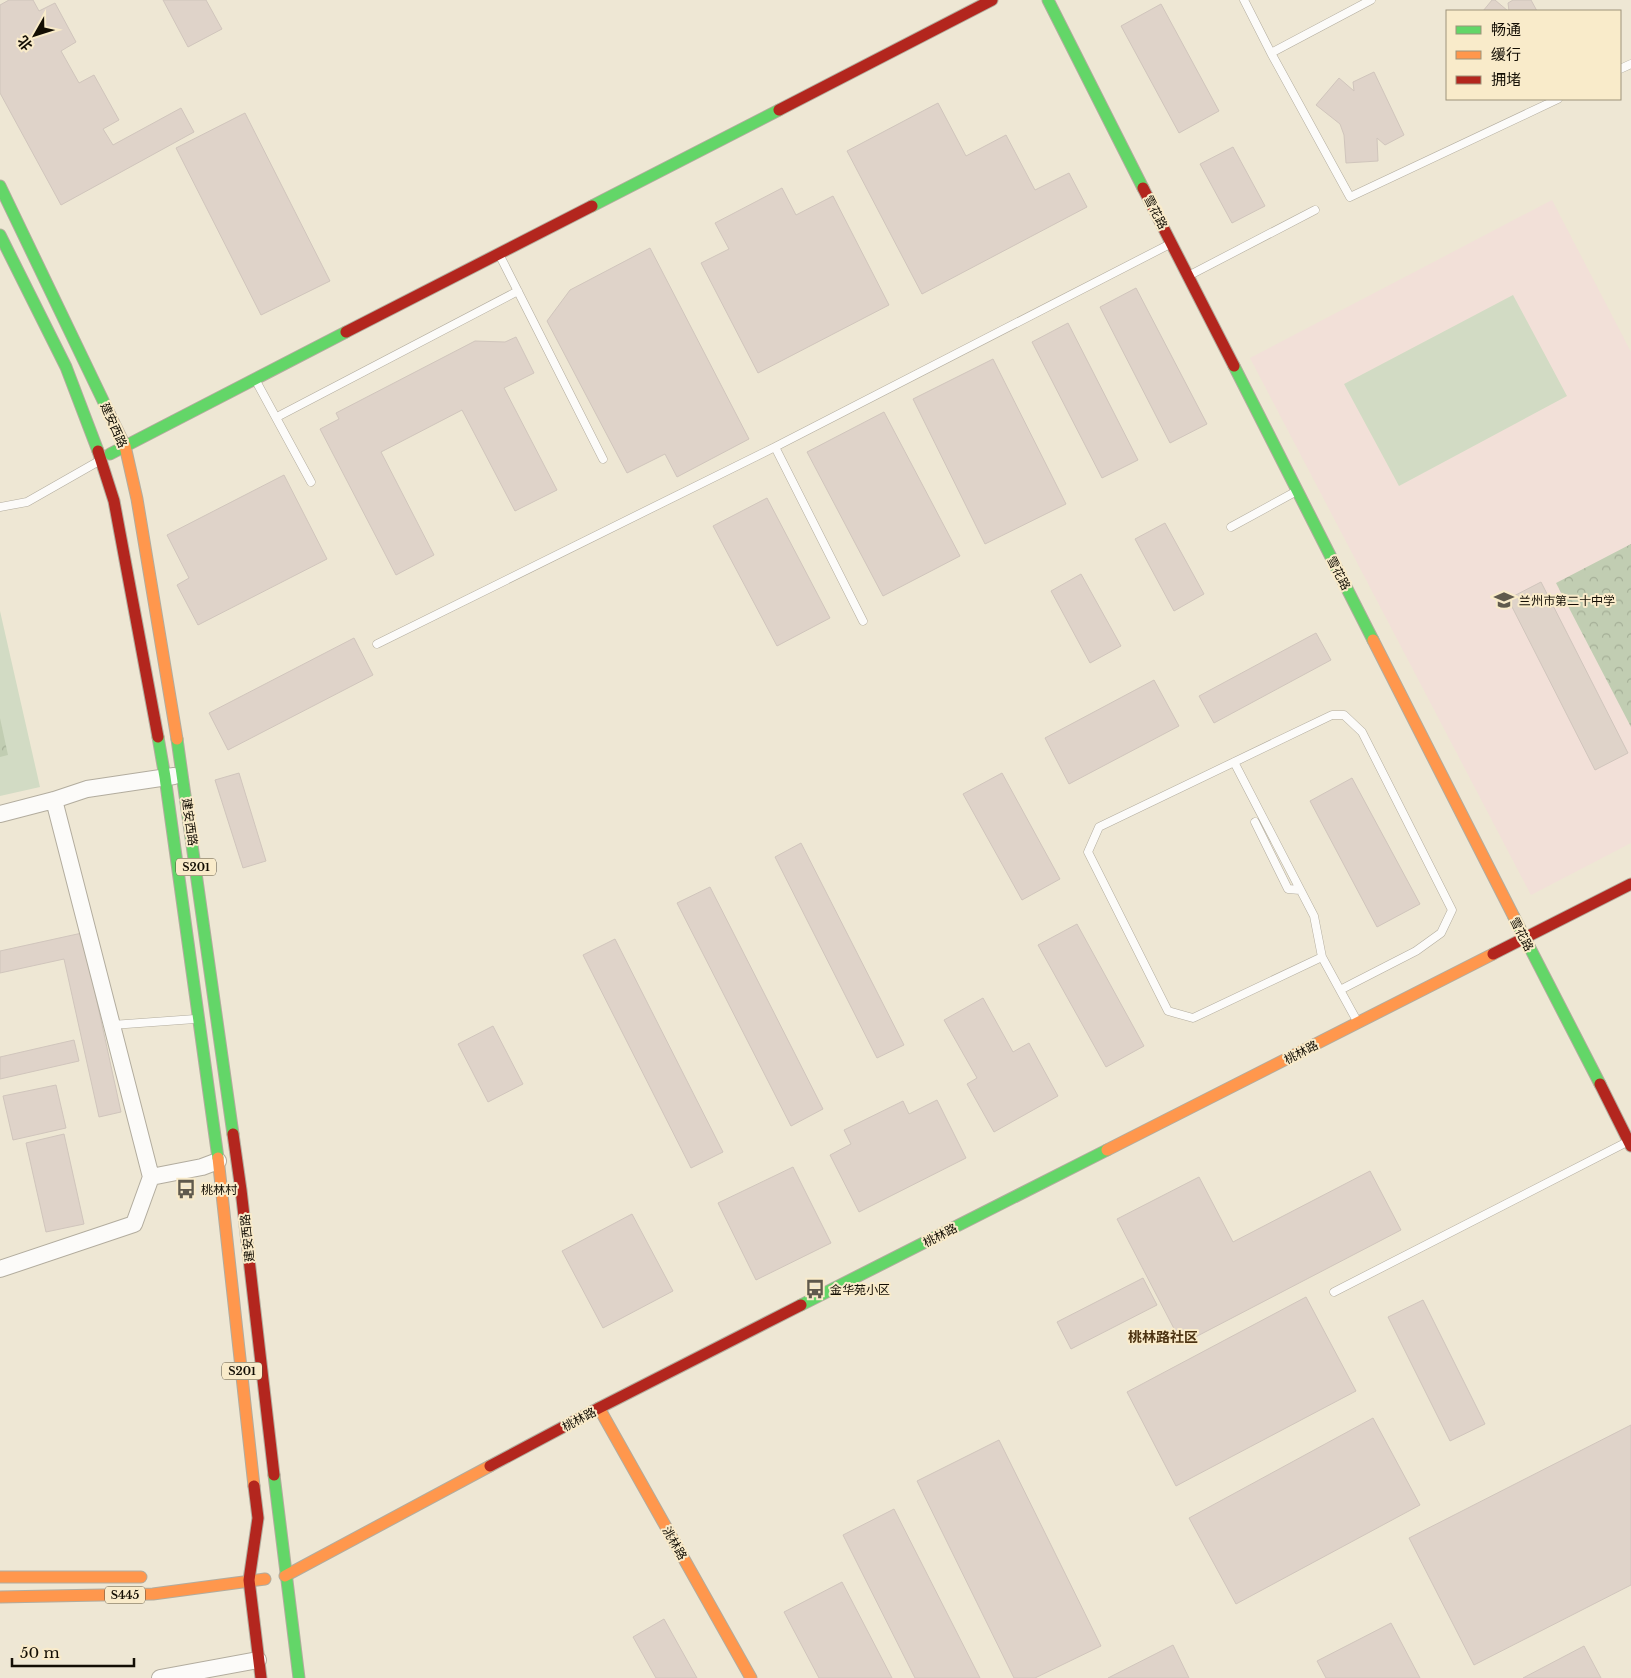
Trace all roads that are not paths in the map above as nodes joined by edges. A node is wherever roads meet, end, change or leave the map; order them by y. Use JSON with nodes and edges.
{"nodes":[{"id":1,"x":992,"y":0,"type":"edge"},
{"id":2,"x":1048,"y":0,"type":"edge"},
{"id":3,"x":1244,"y":0,"type":"edge"},
{"id":4,"x":1371,"y":0,"type":"edge"},
{"id":5,"x":1271,"y":53,"type":"junction"},
{"id":6,"x":1556,"y":100,"type":"edge"},
{"id":7,"x":0,"y":186,"type":"edge"},
{"id":8,"x":1315,"y":210,"type":"dead end"},
{"id":9,"x":0,"y":235,"type":"edge"},
{"id":10,"x":1172,"y":243,"type":"junction"},
{"id":11,"x":499,"y":254,"type":"junction"},
{"id":12,"x":1188,"y":276,"type":"junction"},
{"id":13,"x":518,"y":291,"type":"junction"},
{"id":14,"x":255,"y":379,"type":"junction"},
{"id":15,"x":277,"y":417,"type":"junction"},
{"id":16,"x":125,"y":446,"type":"junction"},
{"id":17,"x":775,"y":447,"type":"junction"},
{"id":18,"x":604,"y":459,"type":"dead end"},
{"id":19,"x":101,"y":460,"type":"junction"},
{"id":20,"x":311,"y":482,"type":"dead end"},
{"id":21,"x":1297,"y":491,"type":"junction"},
{"id":22,"x":0,"y":507,"type":"edge"},
{"id":23,"x":1231,"y":527,"type":"dead end"},
{"id":24,"x":862,"y":621,"type":"dead end"},
{"id":25,"x":377,"y":644,"type":"dead end"},
{"id":26,"x":1234,"y":762,"type":"junction"},
{"id":27,"x":183,"y":775,"type":"junction"},
{"id":28,"x":165,"y":777,"type":"junction"},
{"id":29,"x":54,"y":800,"type":"junction"},
{"id":30,"x":0,"y":814,"type":"edge"},
{"id":31,"x":1255,"y":822,"type":"dead end"},
{"id":32,"x":1631,"y":884,"type":"edge"},
{"id":33,"x":1300,"y":890,"type":"junction"},
{"id":34,"x":1525,"y":939,"type":"junction"},
{"id":35,"x":1322,"y":957,"type":"junction"},
{"id":36,"x":1340,"y":990,"type":"junction"},
{"id":37,"x":198,"y":1019,"type":"junction"},
{"id":38,"x":1358,"y":1023,"type":"junction"},
{"id":39,"x":112,"y":1025,"type":"junction"},
{"id":40,"x":1630,"y":1143,"type":"edge"},
{"id":41,"x":218,"y":1161,"type":"junction"},
{"id":42,"x":151,"y":1177,"type":"junction"},
{"id":43,"x":0,"y":1269,"type":"edge"},
{"id":44,"x":1334,"y":1292,"type":"dead end"},
{"id":45,"x":598,"y":1408,"type":"junction"},
{"id":46,"x":285,"y":1576,"type":"junction"},
{"id":47,"x":0,"y":1577,"type":"edge"},
{"id":48,"x":156,"y":1578,"type":"dead end"},
{"id":49,"x":184,"y":1578,"type":"dead end"},
{"id":50,"x":249,"y":1580,"type":"junction"},
{"id":51,"x":0,"y":1597,"type":"edge"},
{"id":52,"x":258,"y":1660,"type":"junction"},
{"id":53,"x":160,"y":1678,"type":"edge"},
{"id":54,"x":261,"y":1678,"type":"edge"},
{"id":55,"x":299,"y":1678,"type":"edge"},
{"id":56,"x":751,"y":1678,"type":"edge"}],
"edges":[{"from":1,"to":11,"type":"street"},
{"from":2,"to":10,"type":"street","name":"雪花路"},
{"from":3,"to":5,"type":"lane"},
{"from":4,"to":5,"type":"lane"},
{"from":5,"to":6,"type":"lane"},
{"from":7,"to":16,"type":"street","name":"建安西路","number":"S201"},
{"from":8,"to":12,"type":"lane"},
{"from":9,"to":19,"type":"street","name":"建安西路","number":"S201"},
{"from":10,"to":12,"type":"street","name":"雪花路"},
{"from":10,"to":17,"type":"lane"},
{"from":11,"to":13,"type":"lane"},
{"from":11,"to":14,"type":"street"},
{"from":12,"to":21,"type":"street","name":"雪花路"},
{"from":13,"to":15,"type":"lane"},
{"from":13,"to":18,"type":"lane"},
{"from":14,"to":15,"type":"lane"},
{"from":14,"to":16,"type":"street"},
{"from":15,"to":20,"type":"lane"},
{"from":16,"to":19,"type":"street"},
{"from":16,"to":27,"type":"street","name":"建安西路","number":"S201"},
{"from":17,"to":24,"type":"lane"},
{"from":17,"to":25,"type":"lane"},
{"from":19,"to":22,"type":"lane"},
{"from":19,"to":28,"type":"street","name":"建安西路","number":"S201"},
{"from":21,"to":23,"type":"lane"},
{"from":21,"to":34,"type":"street","name":"雪花路"},
{"from":26,"to":33,"type":"lane"},
{"from":26,"to":35,"type":"lane"},
{"from":26,"to":36,"type":"lane"},
{"from":27,"to":28,"type":"street"},
{"from":27,"to":46,"type":"street","name":"建安西路","number":"S201"},
{"from":28,"to":29,"type":"street"},
{"from":28,"to":37,"type":"street","name":"建安西路","number":"S201"},
{"from":29,"to":30,"type":"street"},
{"from":29,"to":39,"type":"street"},
{"from":31,"to":33,"type":"lane"},
{"from":32,"to":34,"type":"street","name":"桃林路"},
{"from":33,"to":35,"type":"lane"},
{"from":34,"to":38,"type":"street","name":"桃林路"},
{"from":34,"to":40,"type":"street","name":"雪花路"},
{"from":35,"to":36,"type":"lane"},
{"from":36,"to":38,"type":"lane"},
{"from":37,"to":39,"type":"lane"},
{"from":37,"to":41,"type":"street","name":"建安西路","number":"S201"},
{"from":38,"to":45,"type":"street","name":"桃林路"},
{"from":39,"to":42,"type":"street"},
{"from":40,"to":44,"type":"lane"},
{"from":41,"to":42,"type":"street"},
{"from":41,"to":50,"type":"street","name":"建安西路","number":"S201"},
{"from":42,"to":43,"type":"street"},
{"from":45,"to":46,"type":"street","name":"桃林路"},
{"from":45,"to":56,"type":"street","name":"洮林路"},
{"from":46,"to":50,"type":"street","name":"桃林路"},
{"from":46,"to":55,"type":"street","number":"S201"},
{"from":47,"to":48,"type":"street","number":"S445"},
{"from":49,"to":50,"type":"street"},
{"from":50,"to":51,"type":"street","number":"S445"},
{"from":50,"to":52,"type":"street","number":"S201"},
{"from":52,"to":53,"type":"street"},
{"from":52,"to":54,"type":"street","number":"S201"}]}
